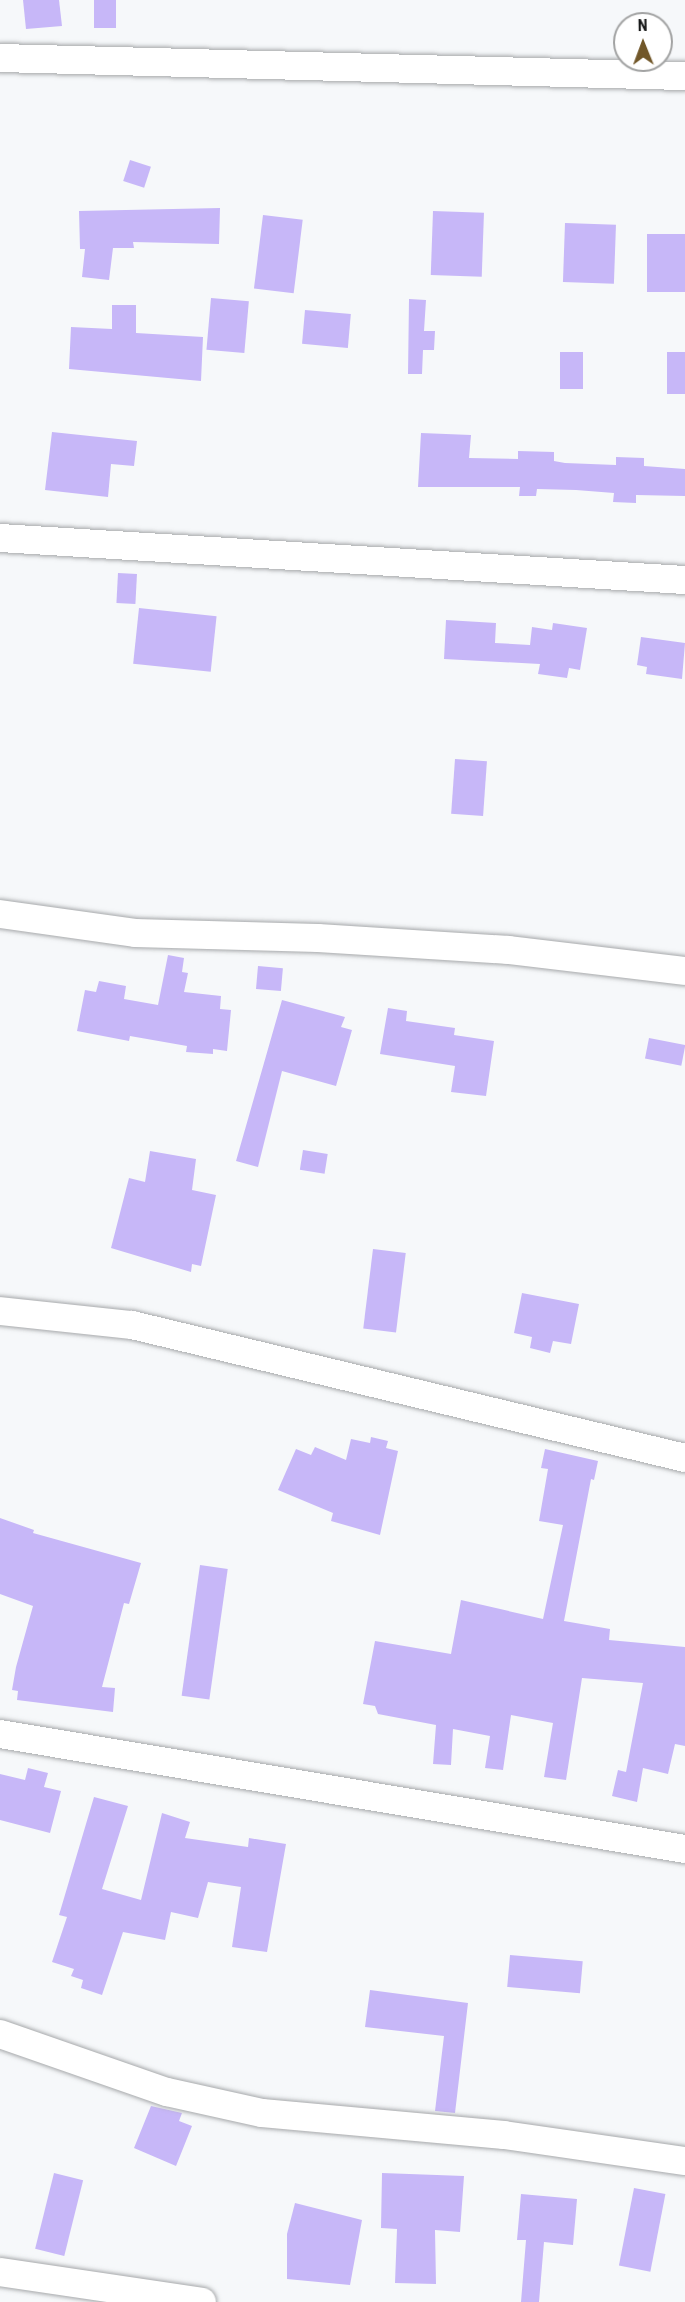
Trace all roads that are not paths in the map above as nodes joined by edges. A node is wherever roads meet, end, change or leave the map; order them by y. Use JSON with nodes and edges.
{"nodes":[{"id":1,"x":0,"y":58,"type":"edge"},
{"id":2,"x":685,"y":76,"type":"edge"},
{"id":3,"x":0,"y":538,"type":"edge"},
{"id":4,"x":685,"y":580,"type":"edge"},
{"id":5,"x":0,"y":914,"type":"edge"},
{"id":6,"x":685,"y":970,"type":"edge"},
{"id":7,"x":0,"y":1311,"type":"edge"},
{"id":8,"x":685,"y":1458,"type":"edge"},
{"id":9,"x":0,"y":1734,"type":"edge"},
{"id":10,"x":685,"y":1848,"type":"edge"},
{"id":11,"x":0,"y":2034,"type":"edge"},
{"id":12,"x":685,"y":2162,"type":"edge"},
{"id":13,"x":0,"y":2272,"type":"edge"},
{"id":14,"x":202,"y":2302,"type":"edge"}],
"edges":[{"from":1,"to":2,"type":"street"},
{"from":3,"to":4,"type":"street"},
{"from":5,"to":6,"type":"street"},
{"from":7,"to":8,"type":"street"},
{"from":9,"to":10,"type":"street"},
{"from":11,"to":12,"type":"street"},
{"from":13,"to":14,"type":"street"}]}
